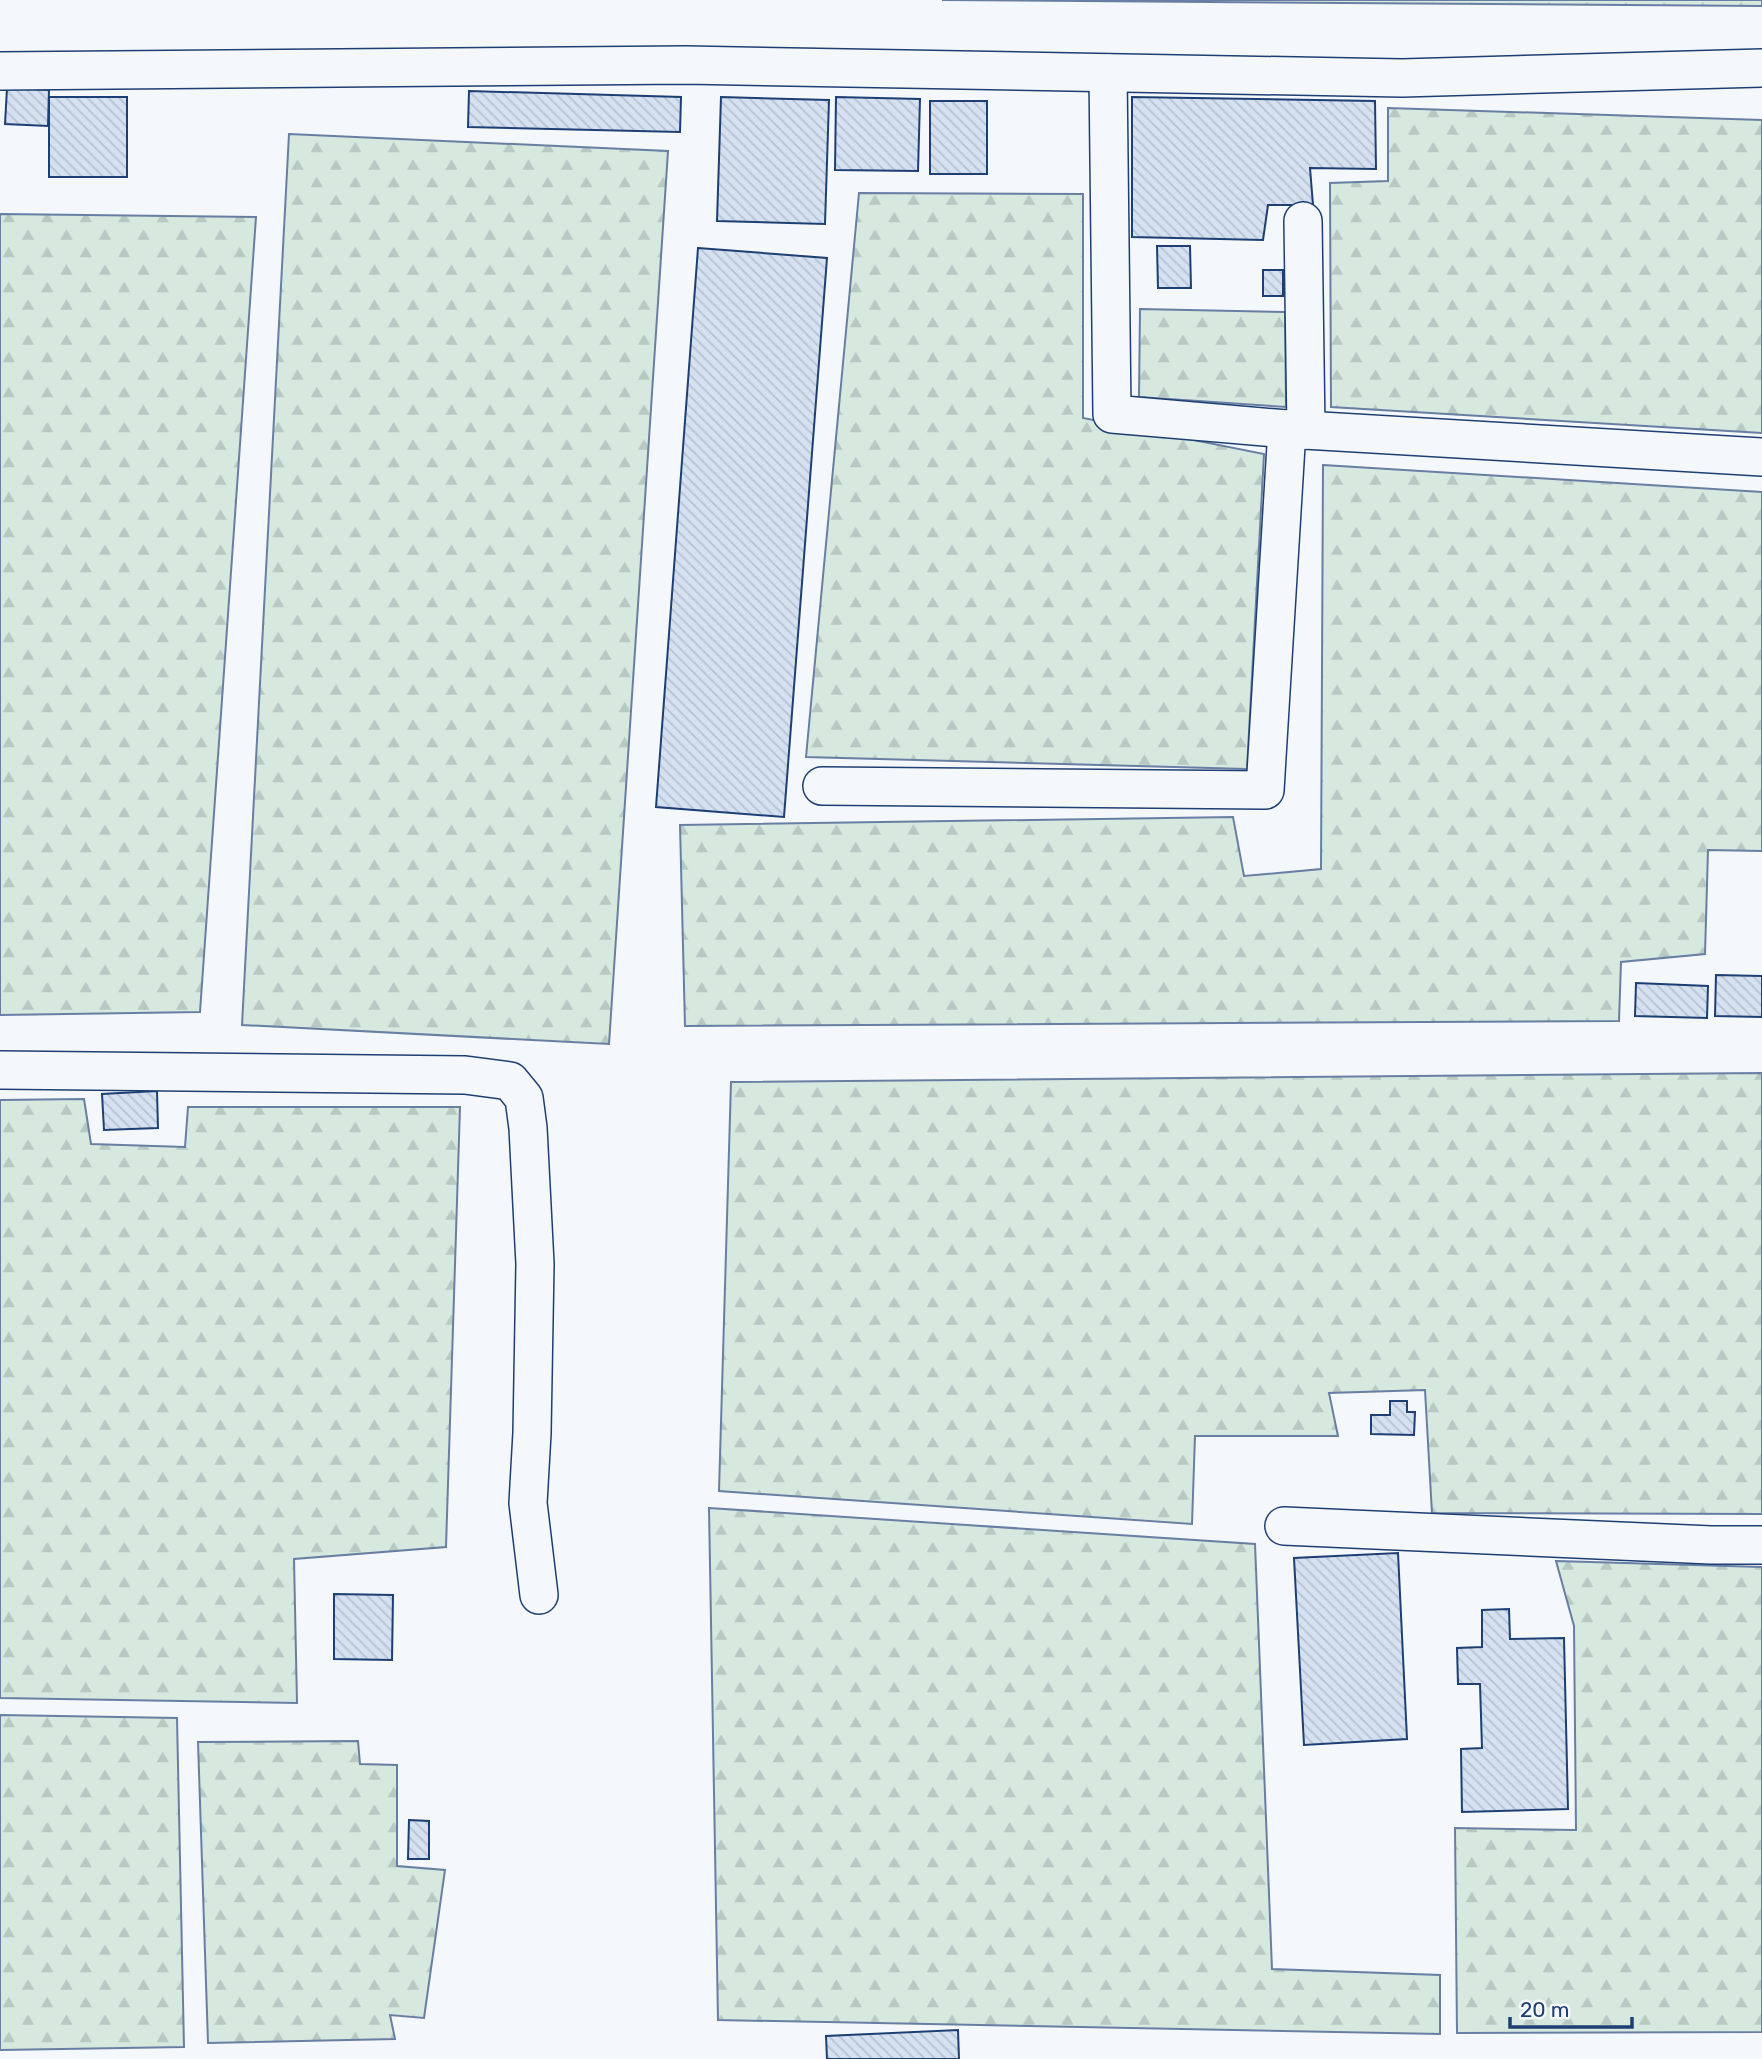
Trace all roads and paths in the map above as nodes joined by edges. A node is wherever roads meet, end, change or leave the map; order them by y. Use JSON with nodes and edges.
{"nodes":[{"id":1,"x":1762,"y":68,"type":"edge"},
{"id":2,"x":0,"y":71,"type":"edge"},
{"id":3,"x":1108,"y":73,"type":"junction"},
{"id":4,"x":1303,"y":221,"type":"dead end"},
{"id":5,"x":1297,"y":429,"type":"junction"},
{"id":6,"x":1762,"y":457,"type":"edge"},
{"id":7,"x":822,"y":786,"type":"dead end"},
{"id":8,"x":0,"y":1070,"type":"edge"},
{"id":9,"x":1284,"y":1526,"type":"dead end"},
{"id":10,"x":1762,"y":1545,"type":"edge"},
{"id":11,"x":539,"y":1595,"type":"dead end"}],
"edges":[{"from":1,"to":3,"type":"street"},
{"from":2,"to":3,"type":"street"},
{"from":3,"to":5,"type":"street"},
{"from":4,"to":5,"type":"street"},
{"from":5,"to":6,"type":"street"},
{"from":5,"to":7,"type":"street"},
{"from":8,"to":11,"type":"street"},
{"from":9,"to":10,"type":"street"}]}
